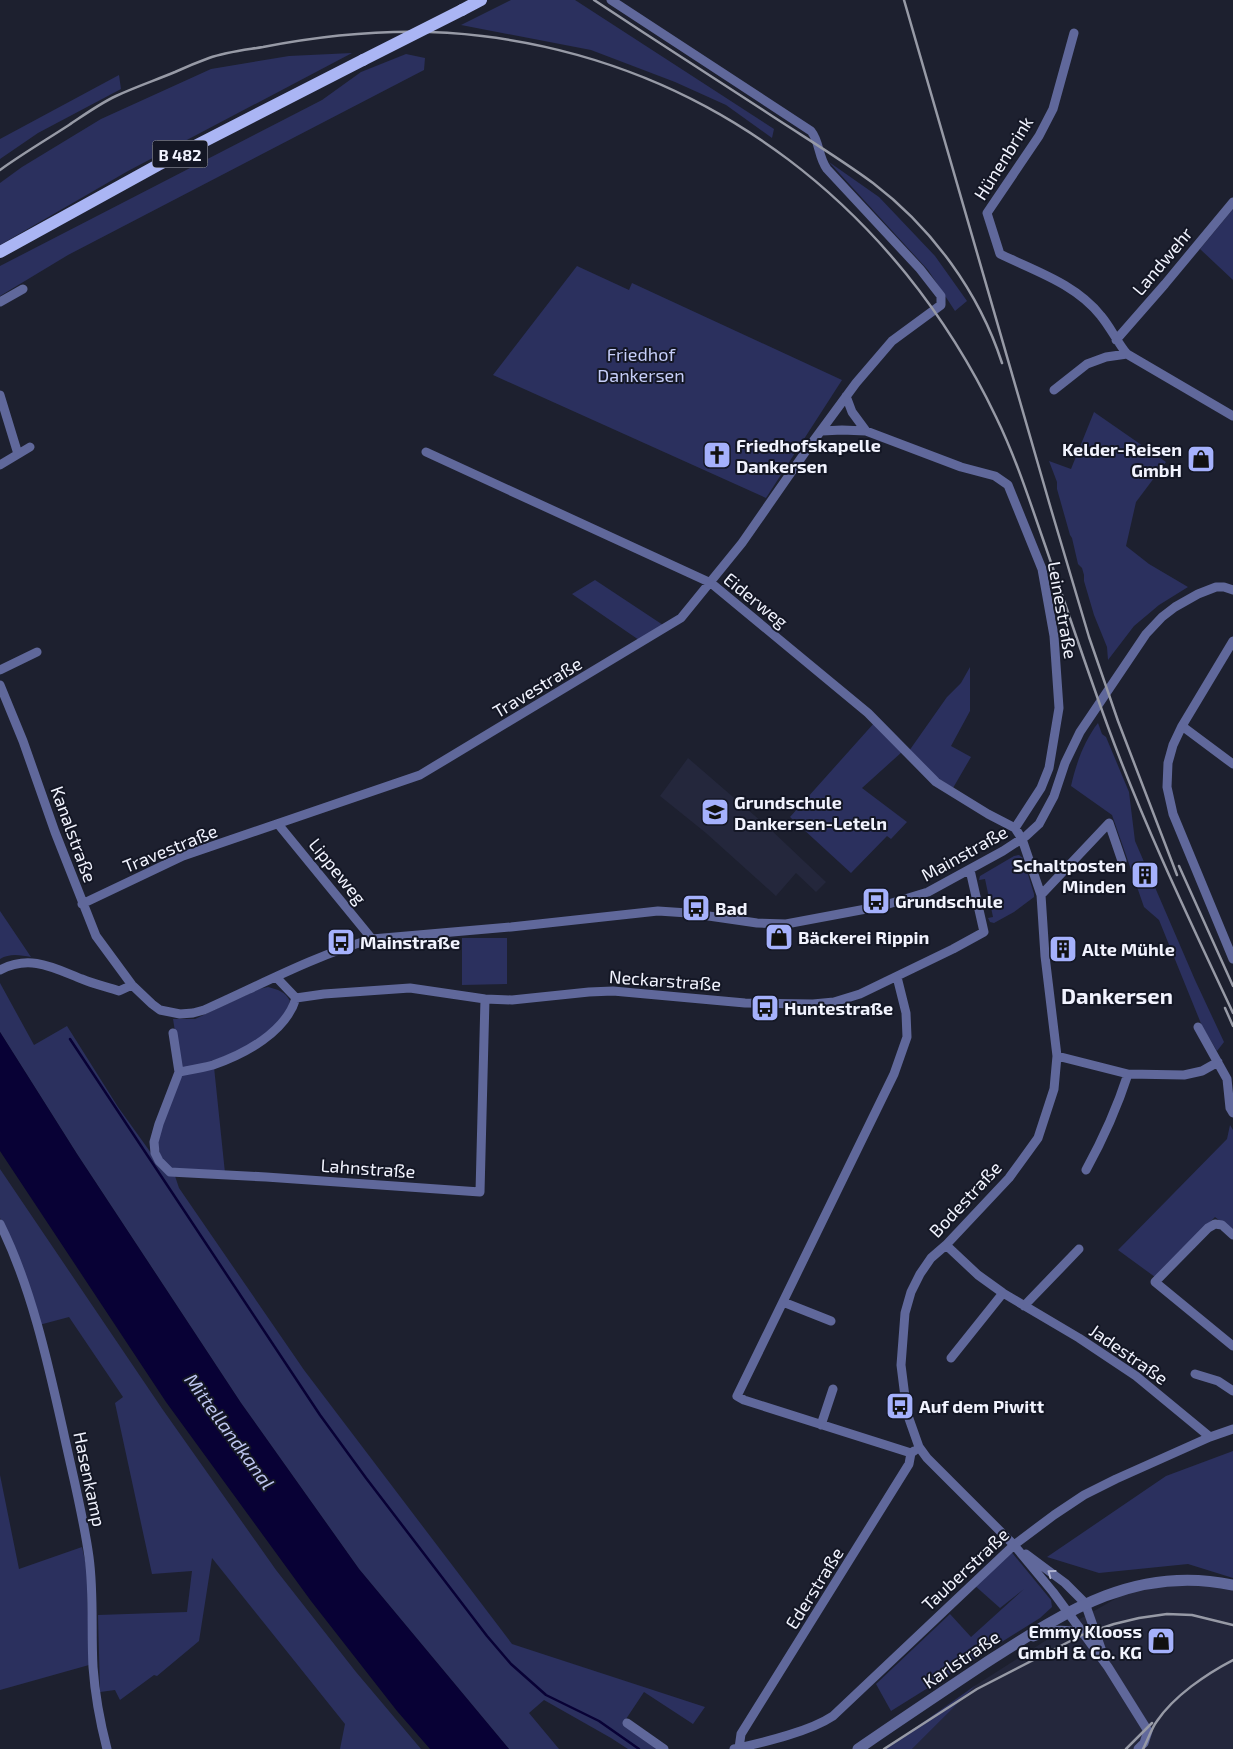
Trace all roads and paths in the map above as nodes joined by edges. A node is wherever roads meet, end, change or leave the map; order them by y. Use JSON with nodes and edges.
{"nodes":[{"id":1,"x":481,"y":0,"type":"edge"},
{"id":2,"x":611,"y":0,"type":"edge"},
{"id":3,"x":1074,"y":33,"type":"dead end"},
{"id":4,"x":1233,"y":202,"type":"edge"},
{"id":5,"x":0,"y":252,"type":"edge"},
{"id":6,"x":23,"y":289,"type":"dead end"},
{"id":7,"x":0,"y":302,"type":"edge"},
{"id":8,"x":1116,"y":340,"type":"junction"},
{"id":9,"x":1127,"y":354,"type":"junction"},
{"id":10,"x":1054,"y":390,"type":"dead end"},
{"id":11,"x":0,"y":395,"type":"edge"},
{"id":12,"x":846,"y":396,"type":"junction"},
{"id":13,"x":1233,"y":416,"type":"edge"},
{"id":14,"x":822,"y":431,"type":"junction"},
{"id":15,"x":866,"y":431,"type":"junction"},
{"id":16,"x":30,"y":447,"type":"dead end"},
{"id":17,"x":426,"y":452,"type":"dead end"},
{"id":18,"x":18,"y":454,"type":"junction"},
{"id":19,"x":0,"y":465,"type":"edge"},
{"id":20,"x":711,"y":583,"type":"junction"},
{"id":21,"x":1233,"y":590,"type":"edge"},
{"id":22,"x":1233,"y":641,"type":"edge"},
{"id":23,"x":37,"y":652,"type":"dead end"},
{"id":24,"x":0,"y":670,"type":"edge"},
{"id":25,"x":0,"y":685,"type":"edge"},
{"id":26,"x":1182,"y":726,"type":"junction"},
{"id":27,"x":1233,"y":764,"type":"edge"},
{"id":28,"x":278,"y":824,"type":"junction"},
{"id":29,"x":1015,"y":828,"type":"junction"},
{"id":30,"x":1022,"y":839,"type":"junction"},
{"id":31,"x":1122,"y":861,"type":"dead end"},
{"id":32,"x":970,"y":870,"type":"junction"},
{"id":33,"x":1042,"y":894,"type":"junction"},
{"id":34,"x":82,"y":904,"type":"junction"},
{"id":35,"x":372,"y":939,"type":"junction"},
{"id":36,"x":1233,"y":959,"type":"edge"},
{"id":37,"x":0,"y":970,"type":"edge"},
{"id":38,"x":276,"y":977,"type":"junction"},
{"id":39,"x":897,"y":977,"type":"junction"},
{"id":40,"x":132,"y":985,"type":"junction"},
{"id":41,"x":296,"y":998,"type":"junction"},
{"id":42,"x":485,"y":999,"type":"junction"},
{"id":43,"x":1198,"y":1027,"type":"dead end"},
{"id":44,"x":173,"y":1033,"type":"dead end"},
{"id":45,"x":1057,"y":1056,"type":"junction"},
{"id":46,"x":1218,"y":1062,"type":"junction"},
{"id":47,"x":179,"y":1072,"type":"junction"},
{"id":48,"x":1128,"y":1074,"type":"junction"},
{"id":49,"x":1233,"y":1114,"type":"edge"},
{"id":50,"x":1086,"y":1170,"type":"dead end"},
{"id":51,"x":0,"y":1224,"type":"edge"},
{"id":52,"x":1233,"y":1234,"type":"edge"},
{"id":53,"x":946,"y":1245,"type":"junction"},
{"id":54,"x":1079,"y":1249,"type":"dead end"},
{"id":55,"x":1003,"y":1294,"type":"junction"},
{"id":56,"x":783,"y":1302,"type":"junction"},
{"id":57,"x":1024,"y":1306,"type":"junction"},
{"id":58,"x":831,"y":1321,"type":"dead end"},
{"id":59,"x":1233,"y":1346,"type":"edge"},
{"id":60,"x":951,"y":1358,"type":"dead end"},
{"id":61,"x":1195,"y":1374,"type":"dead end"},
{"id":62,"x":833,"y":1389,"type":"dead end"},
{"id":63,"x":1233,"y":1391,"type":"edge"},
{"id":64,"x":821,"y":1425,"type":"junction"},
{"id":65,"x":1233,"y":1428,"type":"edge"},
{"id":66,"x":1210,"y":1437,"type":"junction"},
{"id":67,"x":920,"y":1447,"type":"junction"},
{"id":68,"x":911,"y":1453,"type":"junction"},
{"id":69,"x":1014,"y":1545,"type":"junction"},
{"id":70,"x":1233,"y":1585,"type":"edge"},
{"id":71,"x":1085,"y":1603,"type":"junction"},
{"id":72,"x":1067,"y":1612,"type":"junction"},
{"id":73,"x":1084,"y":1634,"type":"junction"},
{"id":74,"x":1014,"y":1645,"type":"junction"},
{"id":75,"x":1108,"y":1667,"type":"junction"},
{"id":76,"x":627,"y":1723,"type":"dead end"},
{"id":77,"x":737,"y":1748,"type":"edge"},
{"id":78,"x":106,"y":1749,"type":"edge"},
{"id":79,"x":664,"y":1749,"type":"edge"},
{"id":80,"x":858,"y":1749,"type":"edge"},
{"id":81,"x":1138,"y":1749,"type":"edge"}],
"edges":[{"from":1,"to":5,"type":"main road","number":"B 482","bridge":true},
{"from":2,"to":12,"type":"street","name":"Travestraße"},
{"from":3,"to":8,"type":"street","name":"Hünenbrink"},
{"from":4,"to":8,"type":"street","name":"Landwehr"},
{"from":6,"to":7,"type":"street"},
{"from":8,"to":9,"type":"street","name":"Hünenbrink"},
{"from":9,"to":10,"type":"street"},
{"from":9,"to":13,"type":"street","name":"Hünenbrink"},
{"from":11,"to":18,"type":"street"},
{"from":12,"to":14,"type":"street","name":"Travestraße"},
{"from":12,"to":15,"type":"street"},
{"from":14,"to":15,"type":"street","name":"Leinestraße"},
{"from":14,"to":20,"type":"street","name":"Travestraße"},
{"from":15,"to":29,"type":"street","name":"Leinestraße"},
{"from":16,"to":18,"type":"street"},
{"from":17,"to":20,"type":"street","name":"Eiderweg"},
{"from":18,"to":19,"type":"street"},
{"from":20,"to":28,"type":"street","name":"Travestraße"},
{"from":20,"to":29,"type":"street","name":"Eiderweg"},
{"from":21,"to":30,"type":"street","name":"Mainstraße"},
{"from":22,"to":26,"type":"street"},
{"from":23,"to":24,"type":"street"},
{"from":25,"to":34,"type":"street","name":"Kanalstraße"},
{"from":26,"to":27,"type":"street"},
{"from":26,"to":36,"type":"street"},
{"from":28,"to":34,"type":"street","name":"Travestraße"},
{"from":28,"to":35,"type":"street","name":"Lippeweg"},
{"from":29,"to":30,"type":"street"},
{"from":30,"to":32,"type":"street","name":"Mainstraße"},
{"from":30,"to":33,"type":"street","name":"Bodestraße"},
{"from":31,"to":33,"type":"street"},
{"from":32,"to":35,"type":"street","name":"Mainstraße"},
{"from":32,"to":39,"type":"street","name":"Neckarstraße"},
{"from":33,"to":45,"type":"street","name":"Bodestraße"},
{"from":34,"to":40,"type":"street","name":"Kanalstraße"},
{"from":35,"to":38,"type":"street","name":"Mainstraße"},
{"from":37,"to":40,"type":"street"},
{"from":38,"to":40,"type":"street","name":"Mainstraße"},
{"from":38,"to":41,"type":"street"},
{"from":39,"to":42,"type":"street","name":"Neckarstraße"},
{"from":39,"to":56,"type":"street"},
{"from":41,"to":42,"type":"street","name":"Neckarstraße"},
{"from":41,"to":47,"type":"street"},
{"from":42,"to":47,"type":"street","name":"Lahnstraße"},
{"from":43,"to":46,"type":"street"},
{"from":44,"to":47,"type":"street","name":"Lahnstraße"},
{"from":45,"to":48,"type":"street"},
{"from":45,"to":53,"type":"street","name":"Bodestraße"},
{"from":46,"to":48,"type":"street"},
{"from":46,"to":49,"type":"street"},
{"from":48,"to":50,"type":"street"},
{"from":51,"to":78,"type":"street","name":"Hasenkamp"},
{"from":52,"to":59,"type":"street"},
{"from":53,"to":55,"type":"street","name":"Jadestraße"},
{"from":53,"to":67,"type":"street","name":"Bodestraße"},
{"from":54,"to":57,"type":"street"},
{"from":55,"to":57,"type":"street","name":"Jadestraße"},
{"from":55,"to":60,"type":"street"},
{"from":56,"to":58,"type":"street"},
{"from":56,"to":64,"type":"street"},
{"from":57,"to":66,"type":"street","name":"Jadestraße"},
{"from":61,"to":63,"type":"street"},
{"from":62,"to":64,"type":"street"},
{"from":64,"to":68,"type":"street"},
{"from":65,"to":66,"type":"street","name":"Tauberstraße"},
{"from":66,"to":69,"type":"street","name":"Tauberstraße"},
{"from":67,"to":68,"type":"street"},
{"from":67,"to":69,"type":"street","name":"Bodestraße"},
{"from":68,"to":77,"type":"street","name":"Ederstraße"},
{"from":71,"to":69,"type":"street","name":"Bodestraße","one_way":true},
{"from":69,"to":72,"type":"street","name":"Bodestraße"},
{"from":69,"to":77,"type":"street","name":"Tauberstraße"},
{"from":70,"to":71,"type":"street","name":"Karlstraße"},
{"from":71,"to":72,"type":"street","name":"Karlstraße"},
{"from":71,"to":75,"type":"street"},
{"from":72,"to":73,"type":"street","name":"Bodestraße"},
{"from":72,"to":74,"type":"street","name":"Karlstraße"},
{"from":73,"to":74,"type":"street"},
{"from":73,"to":75,"type":"street","name":"Bodestraße"},
{"from":74,"to":80,"type":"street","name":"Karlstraße"},
{"from":75,"to":81,"type":"street"},
{"from":76,"to":79,"type":"street"}]}
